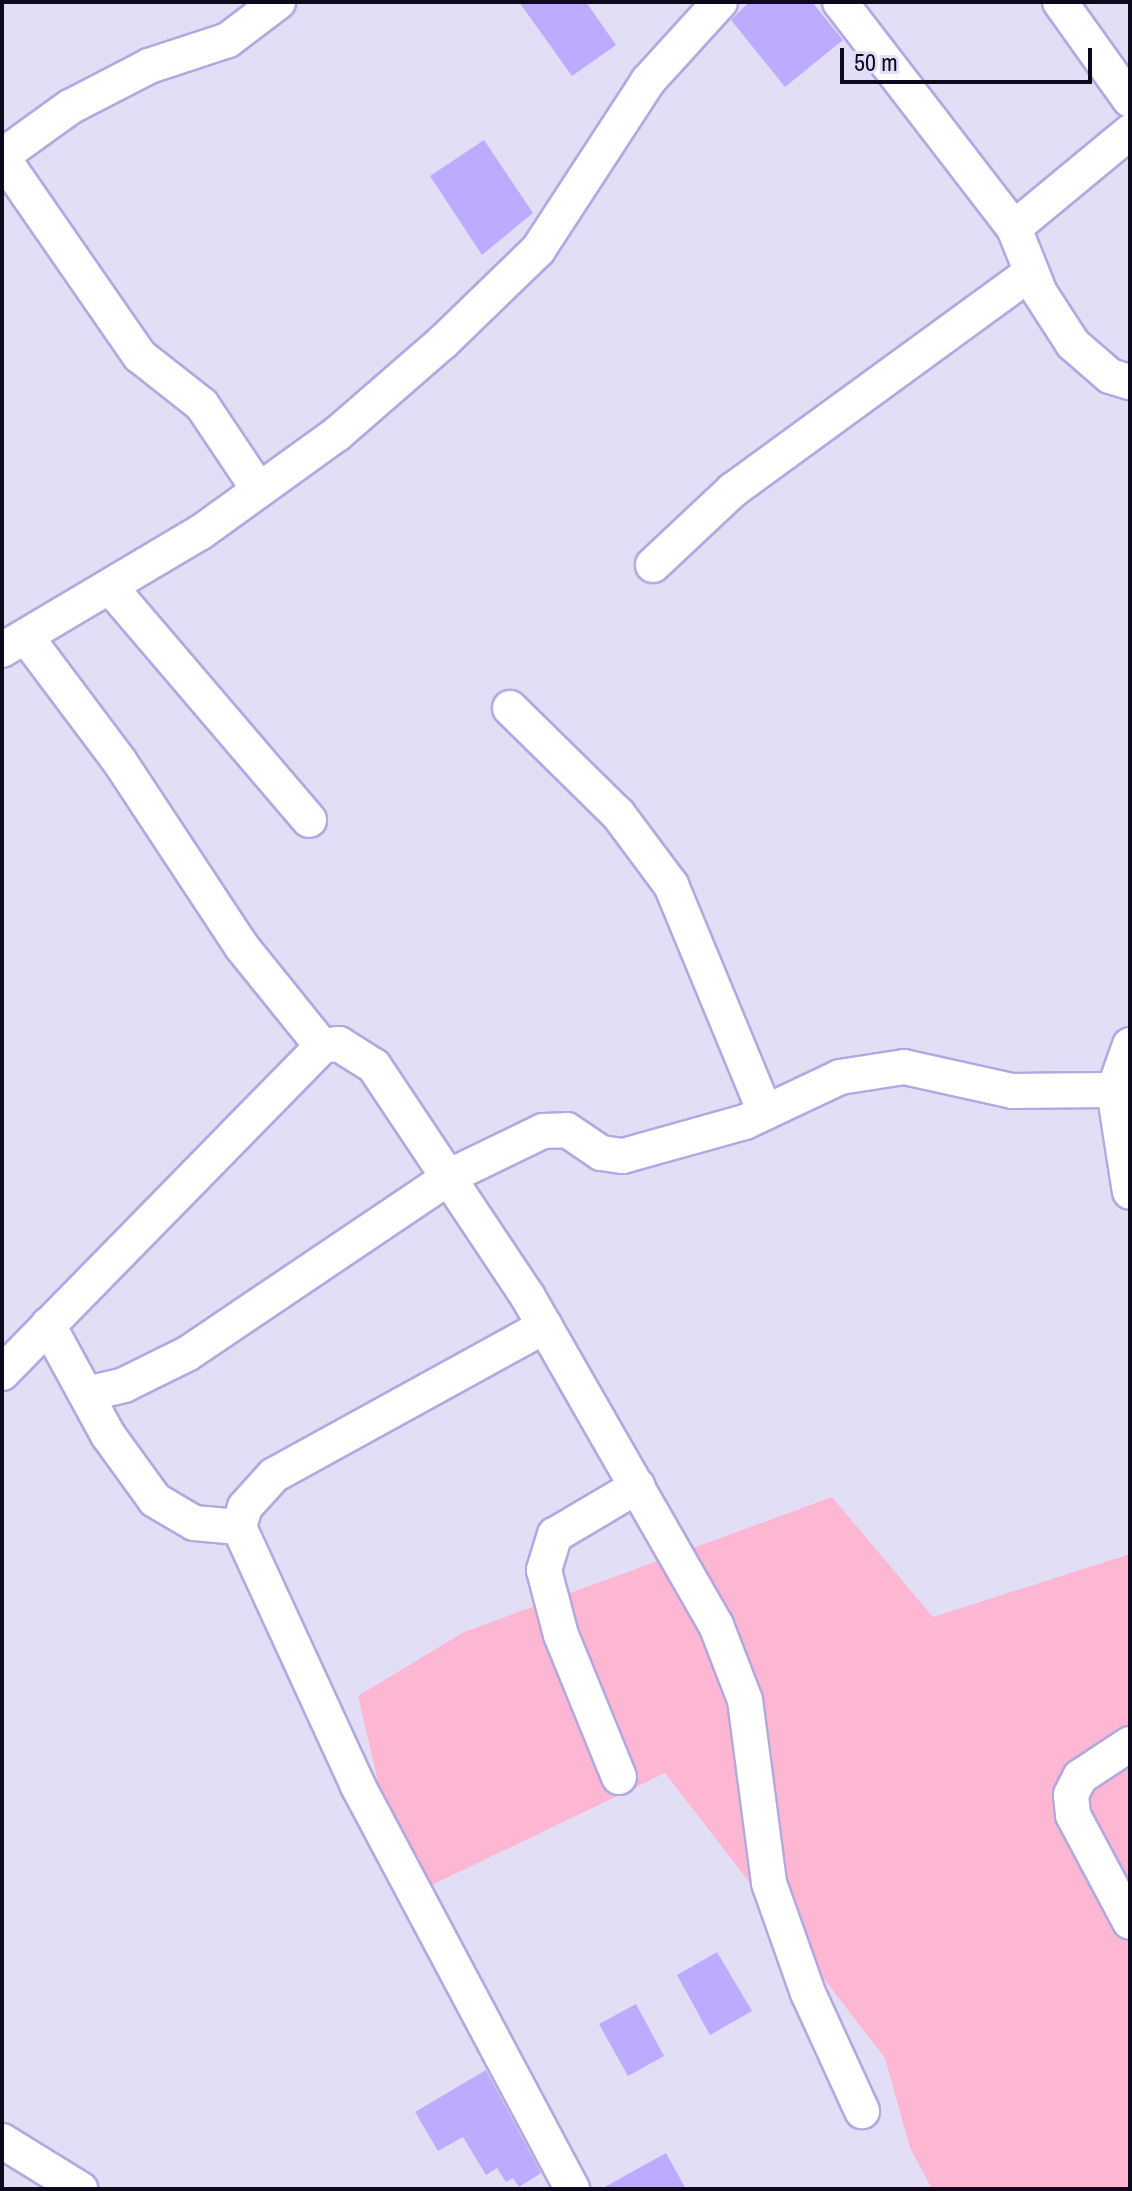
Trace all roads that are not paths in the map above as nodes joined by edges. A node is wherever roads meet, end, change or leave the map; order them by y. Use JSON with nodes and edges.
{"nodes":[{"id":1,"x":278,"y":2,"type":"edge"},
{"id":2,"x":720,"y":2,"type":"edge"},
{"id":3,"x":840,"y":2,"type":"edge"},
{"id":4,"x":1060,"y":2,"type":"edge"},
{"id":5,"x":1130,"y":100,"type":"edge"},
{"id":6,"x":1130,"y":132,"type":"edge"},
{"id":7,"x":2,"y":157,"type":"edge"},
{"id":8,"x":1014,"y":228,"type":"junction"},
{"id":9,"x":1031,"y":273,"type":"junction"},
{"id":10,"x":1130,"y":382,"type":"edge"},
{"id":11,"x":259,"y":490,"type":"junction"},
{"id":12,"x":653,"y":565,"type":"dead end"},
{"id":13,"x":111,"y":588,"type":"junction"},
{"id":14,"x":15,"y":644,"type":"edge"},
{"id":15,"x":510,"y":708,"type":"dead end"},
{"id":16,"x":309,"y":820,"type":"dead end"},
{"id":17,"x":1130,"y":1045,"type":"edge"},
{"id":18,"x":322,"y":1046,"type":"junction"},
{"id":19,"x":1114,"y":1090,"type":"junction"},
{"id":20,"x":765,"y":1112,"type":"junction"},
{"id":21,"x":452,"y":1175,"type":"junction"},
{"id":22,"x":1130,"y":1192,"type":"edge"},
{"id":23,"x":48,"y":1325,"type":"junction"},
{"id":24,"x":545,"y":1326,"type":"junction"},
{"id":25,"x":2,"y":1373,"type":"edge"},
{"id":26,"x":86,"y":1394,"type":"junction"},
{"id":27,"x":638,"y":1486,"type":"junction"},
{"id":28,"x":239,"y":1527,"type":"junction"},
{"id":29,"x":1130,"y":1744,"type":"edge"},
{"id":30,"x":619,"y":1777,"type":"dead end"},
{"id":31,"x":1130,"y":1922,"type":"edge"},
{"id":32,"x":862,"y":2111,"type":"dead end"},
{"id":33,"x":2,"y":2141,"type":"edge"},
{"id":34,"x":78,"y":2188,"type":"edge"},
{"id":35,"x":572,"y":2189,"type":"edge"}],
"edges":[{"from":1,"to":7,"type":"street"},
{"from":2,"to":11,"type":"street"},
{"from":3,"to":8,"type":"street"},
{"from":4,"to":5,"type":"street"},
{"from":6,"to":8,"type":"street"},
{"from":7,"to":11,"type":"street"},
{"from":8,"to":9,"type":"street"},
{"from":9,"to":10,"type":"street"},
{"from":9,"to":12,"type":"street"},
{"from":11,"to":13,"type":"street"},
{"from":13,"to":14,"type":"street"},
{"from":13,"to":16,"type":"street"},
{"from":14,"to":18,"type":"street"},
{"from":15,"to":20,"type":"street"},
{"from":17,"to":19,"type":"street"},
{"from":18,"to":21,"type":"street"},
{"from":18,"to":23,"type":"street"},
{"from":19,"to":20,"type":"street"},
{"from":19,"to":22,"type":"street"},
{"from":20,"to":21,"type":"street"},
{"from":21,"to":24,"type":"street"},
{"from":21,"to":26,"type":"street"},
{"from":23,"to":25,"type":"street"},
{"from":23,"to":26,"type":"street"},
{"from":24,"to":27,"type":"street"},
{"from":24,"to":28,"type":"street"},
{"from":26,"to":28,"type":"street"},
{"from":27,"to":30,"type":"street"},
{"from":27,"to":32,"type":"street"},
{"from":28,"to":35,"type":"street"},
{"from":29,"to":31,"type":"street"},
{"from":33,"to":34,"type":"street"}]}
